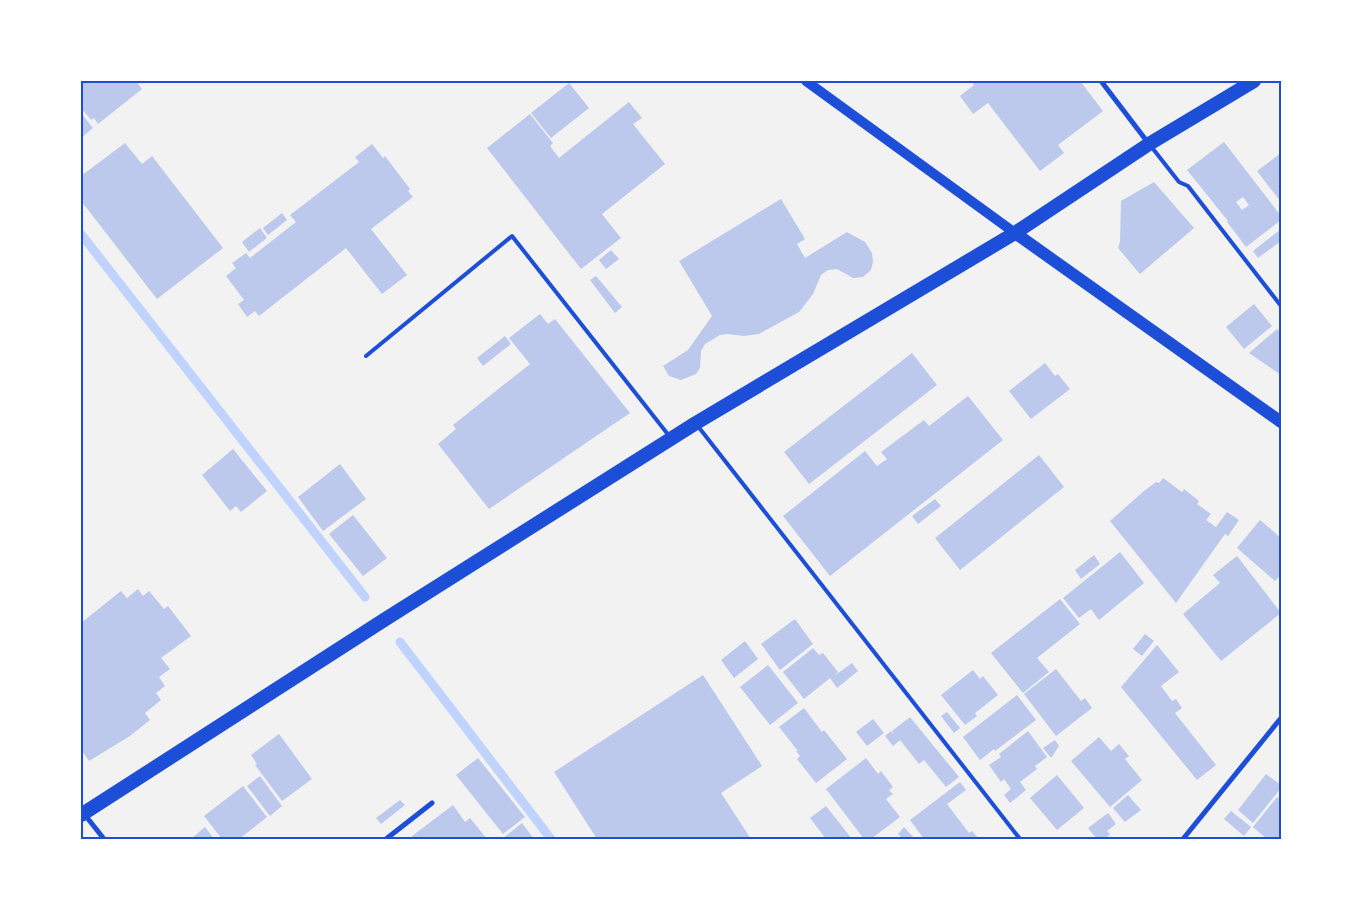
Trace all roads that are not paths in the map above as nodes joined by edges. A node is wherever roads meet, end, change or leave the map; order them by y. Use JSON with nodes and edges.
{"nodes":[{"id":1,"x":806,"y":81,"type":"edge"},
{"id":2,"x":1101,"y":81,"type":"edge"},
{"id":3,"x":1254,"y":81,"type":"edge"},
{"id":4,"x":1150,"y":144,"type":"junction"},
{"id":5,"x":1015,"y":233,"type":"junction"},
{"id":6,"x":1281,"y":306,"type":"edge"},
{"id":7,"x":366,"y":356,"type":"dead end"},
{"id":8,"x":1281,"y":422,"type":"edge"},
{"id":9,"x":696,"y":423,"type":"junction"},
{"id":10,"x":671,"y":439,"type":"junction"},
{"id":11,"x":1281,"y":718,"type":"edge"},
{"id":12,"x":432,"y":803,"type":"dead end"},
{"id":13,"x":82,"y":813,"type":"edge"},
{"id":14,"x":104,"y":839,"type":"edge"},
{"id":15,"x":386,"y":839,"type":"edge"},
{"id":16,"x":1020,"y":839,"type":"edge"},
{"id":17,"x":1183,"y":839,"type":"edge"}],
"edges":[{"from":1,"to":5,"type":"main road"},
{"from":2,"to":4,"type":"street"},
{"from":3,"to":4,"type":"highway"},
{"from":4,"to":5,"type":"highway"},
{"from":4,"to":6,"type":"lane"},
{"from":5,"to":8,"type":"main road"},
{"from":5,"to":9,"type":"highway"},
{"from":7,"to":10,"type":"lane"},
{"from":9,"to":10,"type":"highway"},
{"from":9,"to":16,"type":"lane"},
{"from":10,"to":13,"type":"highway"},
{"from":11,"to":17,"type":"street"},
{"from":12,"to":15,"type":"street"},
{"from":13,"to":14,"type":"street"}]}
